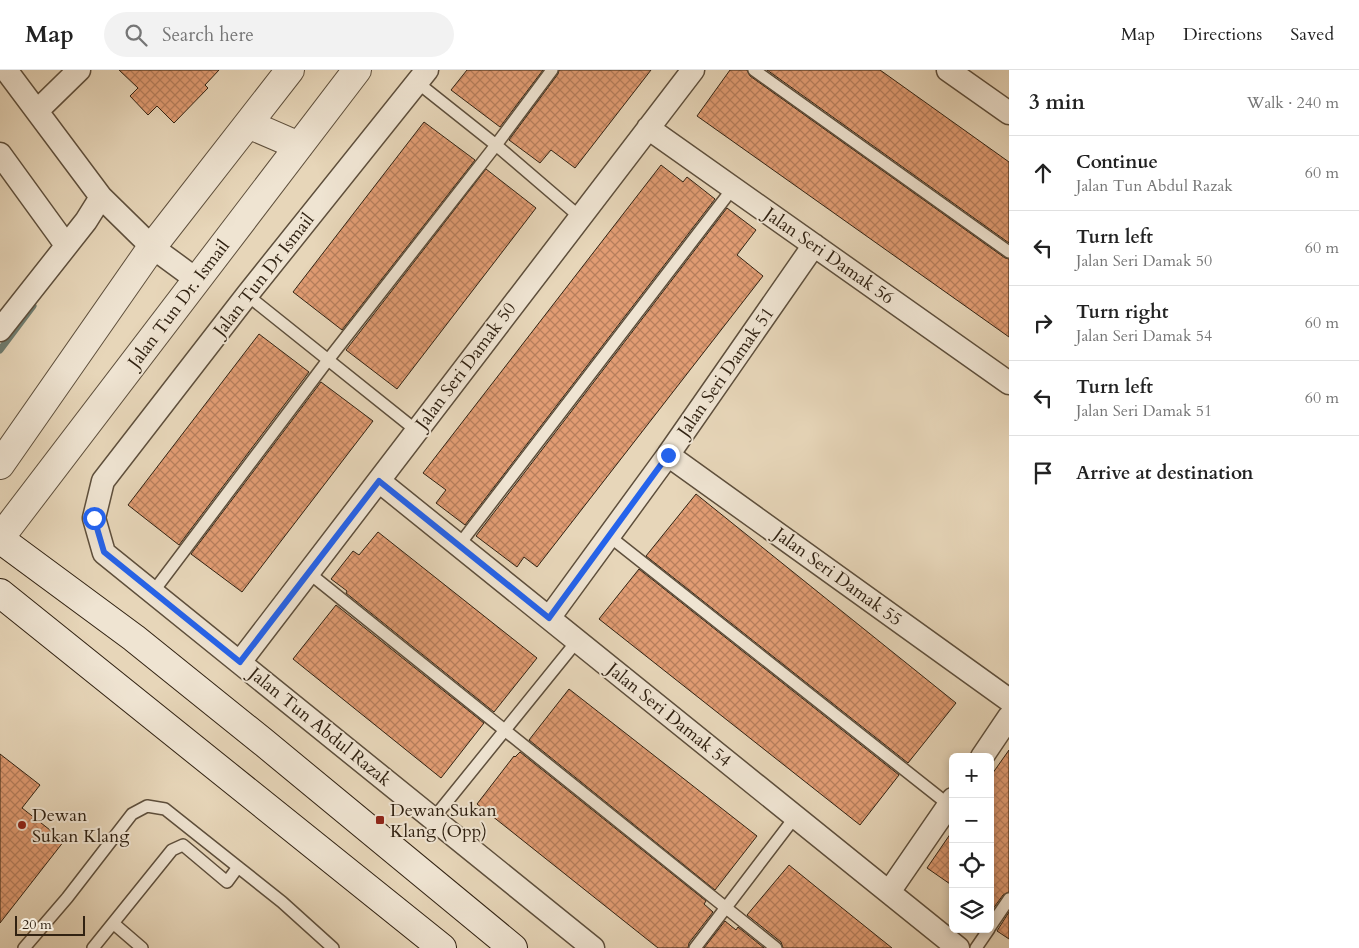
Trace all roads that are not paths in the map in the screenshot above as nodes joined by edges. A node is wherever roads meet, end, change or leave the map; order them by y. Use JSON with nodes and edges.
{"nodes":[{"id":1,"x":6,"y":70,"type":"edge"},
{"id":2,"x":79,"y":70,"type":"edge"},
{"id":3,"x":290,"y":70,"type":"edge"},
{"id":4,"x":357,"y":70,"type":"edge"},
{"id":5,"x":552,"y":70,"type":"edge"},
{"id":6,"x":693,"y":70,"type":"edge"},
{"id":7,"x":754,"y":70,"type":"edge"},
{"id":8,"x":948,"y":70,"type":"edge"},
{"id":9,"x":423,"y":76,"type":"edge"},
{"id":10,"x":37,"y":111,"type":"junction"},
{"id":11,"x":1009,"y":113,"type":"edge"},
{"id":12,"x":248,"y":124,"type":"junction"},
{"id":13,"x":648,"y":128,"type":"junction"},
{"id":14,"x":496,"y":145,"type":"junction"},
{"id":15,"x":299,"y":146,"type":"junction"},
{"id":16,"x":0,"y":154,"type":"edge"},
{"id":17,"x":733,"y":188,"type":"junction"},
{"id":18,"x":101,"y":197,"type":"junction"},
{"id":19,"x":580,"y":217,"type":"junction"},
{"id":20,"x":66,"y":245,"type":"junction"},
{"id":21,"x":814,"y":245,"type":"junction"},
{"id":22,"x":152,"y":247,"type":"junction"},
{"id":23,"x":1009,"y":252,"type":"edge"},
{"id":24,"x":197,"y":280,"type":"junction"},
{"id":25,"x":247,"y":295,"type":"junction"},
{"id":26,"x":1,"y":328,"type":"edge"},
{"id":27,"x":328,"y":360,"type":"junction"},
{"id":28,"x":1006,"y":375,"type":"edge"},
{"id":29,"x":417,"y":430,"type":"junction"},
{"id":30,"x":668,"y":455,"type":"junction"},
{"id":31,"x":0,"y":465,"type":"edge"},
{"id":32,"x":103,"y":481,"type":"joint"},
{"id":33,"x":379,"y":481,"type":"junction"},
{"id":34,"x":609,"y":536,"type":"junction"},
{"id":35,"x":0,"y":538,"type":"edge"},
{"id":36,"x":459,"y":545,"type":"junction"},
{"id":37,"x":308,"y":573,"type":"junction"},
{"id":38,"x":153,"y":592,"type":"junction"},
{"id":39,"x":0,"y":593,"type":"edge"},
{"id":40,"x":549,"y":618,"type":"junction"},
{"id":41,"x":577,"y":641,"type":"junction"},
{"id":42,"x":240,"y":662,"type":"junction"},
{"id":43,"x":1009,"y":700,"type":"edge"},
{"id":44,"x":1009,"y":717,"type":"edge"},
{"id":45,"x":504,"y":730,"type":"junction"},
{"id":46,"x":985,"y":753,"type":"edge"},
{"id":47,"x":949,"y":800,"type":"edge"},
{"id":48,"x":949,"y":805,"type":"edge"},
{"id":49,"x":796,"y":816,"type":"junction"},
{"id":50,"x":433,"y":819,"type":"junction"},
{"id":51,"x":238,"y":867,"type":"junction"},
{"id":52,"x":889,"y":892,"type":"junction"},
{"id":53,"x":1009,"y":899,"type":"edge"},
{"id":54,"x":726,"y":908,"type":"junction"},
{"id":55,"x":994,"y":922,"type":"edge"},
{"id":56,"x":113,"y":923,"type":"junction"},
{"id":57,"x":986,"y":933,"type":"edge"},
{"id":58,"x":330,"y":947,"type":"edge"},
{"id":59,"x":24,"y":948,"type":"edge"},
{"id":60,"x":93,"y":948,"type":"edge"},
{"id":61,"x":142,"y":948,"type":"edge"},
{"id":62,"x":442,"y":948,"type":"edge"},
{"id":63,"x":513,"y":948,"type":"edge"},
{"id":64,"x":593,"y":948,"type":"edge"},
{"id":65,"x":694,"y":948,"type":"edge"},
{"id":66,"x":776,"y":948,"type":"edge"},
{"id":67,"x":958,"y":948,"type":"edge"},
{"id":68,"x":976,"y":948,"type":"edge"}],
"edges":[{"from":1,"to":10,"type":"street"},
{"from":2,"to":10,"type":"street"},
{"from":3,"to":12,"type":"main road"},
{"from":4,"to":15,"type":"main road","name":"Jalan Tun Dr. Ismail"},
{"from":5,"to":14,"type":"lane"},
{"from":6,"to":13,"type":"street","name":"Jalan Seri Damak 50"},
{"from":7,"to":23,"type":"lane"},
{"from":8,"to":11,"type":"street"},
{"from":9,"to":14,"type":"lane"},
{"from":9,"to":25,"type":"street","name":"Jalan Tun Dr Ismail"},
{"from":10,"to":18,"type":"street"},
{"from":12,"to":15,"type":"main road"},
{"from":12,"to":22,"type":"main road"},
{"from":13,"to":17,"type":"street","name":"Jalan Seri Damak 56"},
{"from":13,"to":19,"type":"street","name":"Jalan Seri Damak 50"},
{"from":14,"to":19,"type":"lane"},
{"from":14,"to":27,"type":"lane"},
{"from":15,"to":24,"type":"main road","name":"Jalan Tun Dr. Ismail"},
{"from":16,"to":20,"type":"street"},
{"from":17,"to":21,"type":"street","name":"Jalan Seri Damak 56"},
{"from":17,"to":36,"type":"lane"},
{"from":18,"to":20,"type":"street"},
{"from":18,"to":22,"type":"street"},
{"from":19,"to":29,"type":"street","name":"Jalan Seri Damak 50"},
{"from":20,"to":26,"type":"street"},
{"from":21,"to":28,"type":"street","name":"Jalan Seri Damak 56"},
{"from":21,"to":30,"type":"street","name":"Jalan Seri Damak 51"},
{"from":22,"to":24,"type":"street"},
{"from":22,"to":31,"type":"main road"},
{"from":24,"to":35,"type":"main road","name":"Jalan Tun Dr. Ismail"},
{"from":25,"to":27,"type":"lane"},
{"from":25,"to":32,"type":"street","name":"Jalan Tun Dr Ismail"},
{"from":27,"to":29,"type":"lane"},
{"from":27,"to":38,"type":"lane"},
{"from":29,"to":33,"type":"street","name":"Jalan Seri Damak 50"},
{"from":30,"to":34,"type":"street","name":"Jalan Seri Damak 51"},
{"from":30,"to":43,"type":"street","name":"Jalan Seri Damak 55"},
{"from":32,"to":38,"type":"street","name":"Jalan Tun Abdul Razak"},
{"from":33,"to":36,"type":"street","name":"Jalan Seri Damak 54"},
{"from":33,"to":37,"type":"street","name":"Jalan Seri Damak 50"},
{"from":34,"to":40,"type":"street","name":"Jalan Seri Damak 51"},
{"from":34,"to":47,"type":"lane"},
{"from":35,"to":63,"type":"main road"},
{"from":36,"to":40,"type":"street","name":"Jalan Seri Damak 54"},
{"from":37,"to":42,"type":"street","name":"Jalan Seri Damak 50"},
{"from":37,"to":45,"type":"lane"},
{"from":38,"to":42,"type":"street","name":"Jalan Tun Abdul Razak"},
{"from":39,"to":62,"type":"main road"},
{"from":40,"to":41,"type":"street","name":"Jalan Seri Damak 54"},
{"from":41,"to":45,"type":"lane"},
{"from":41,"to":49,"type":"street","name":"Jalan Seri Damak 54"},
{"from":42,"to":50,"type":"street","name":"Jalan Tun Abdul Razak"},
{"from":44,"to":46,"type":"street"},
{"from":45,"to":50,"type":"lane"},
{"from":45,"to":54,"type":"lane"},
{"from":48,"to":52,"type":"street"},
{"from":49,"to":52,"type":"street","name":"Jalan Seri Damak 54"},
{"from":49,"to":54,"type":"lane"},
{"from":50,"to":64,"type":"street","name":"Jalan Tun Abdul Razak"},
{"from":51,"to":56,"type":"lane"},
{"from":51,"to":58,"type":"lane"},
{"from":51,"to":59,"type":"lane"},
{"from":52,"to":67,"type":"street","name":"Jalan Seri Damak 54"},
{"from":53,"to":55,"type":"lane"},
{"from":54,"to":65,"type":"lane"},
{"from":54,"to":66,"type":"lane"},
{"from":56,"to":60,"type":"lane"},
{"from":56,"to":61,"type":"lane"},
{"from":57,"to":68,"type":"lane"}]}
